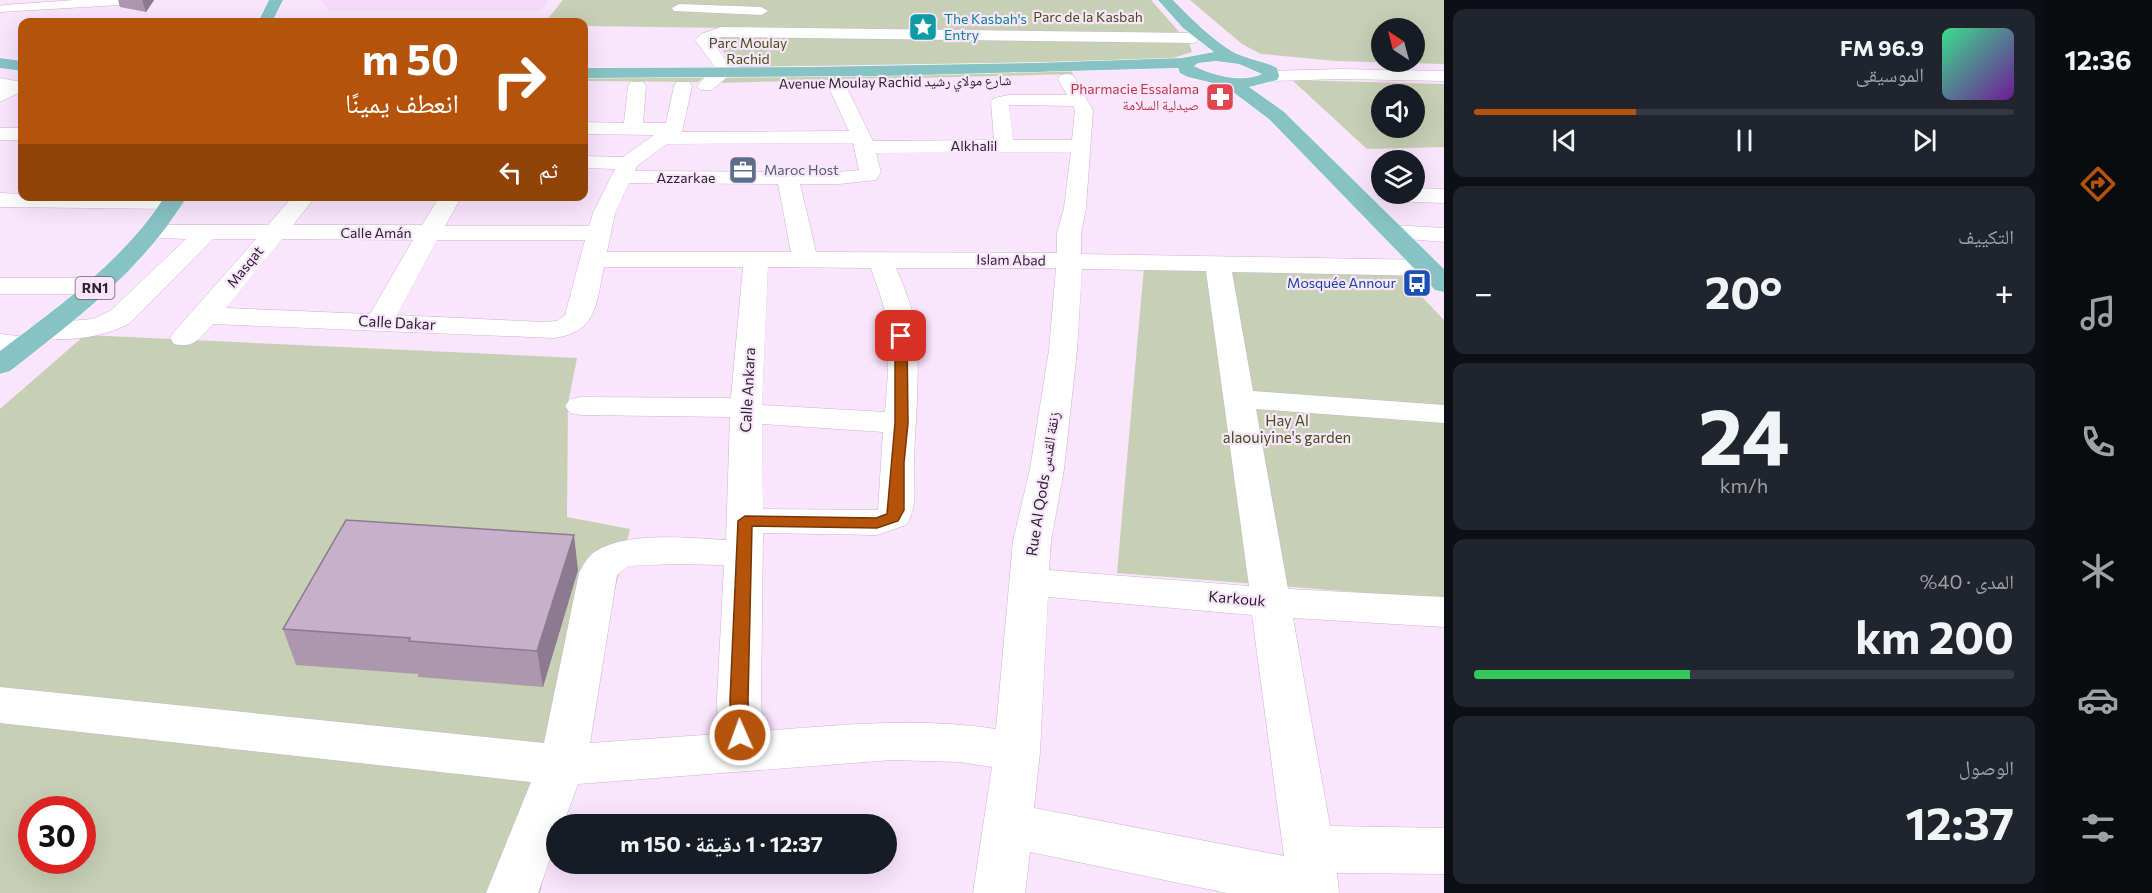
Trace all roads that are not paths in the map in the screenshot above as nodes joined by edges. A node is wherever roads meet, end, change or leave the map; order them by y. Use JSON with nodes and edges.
{"nodes":[{"id":1,"x":136,"y":0,"type":"edge"},
{"id":2,"x":276,"y":0,"type":"edge"},
{"id":3,"x":1165,"y":0,"type":"edge"},
{"id":4,"x":681,"y":4,"type":"edge"},
{"id":5,"x":4,"y":9,"type":"dead end"},
{"id":6,"x":780,"y":12,"type":"dead end"},
{"id":7,"x":267,"y":18,"type":"edge"},
{"id":8,"x":667,"y":20,"type":"dead end"},
{"id":9,"x":1191,"y":31,"type":"junction"},
{"id":10,"x":1234,"y":59,"type":"junction"},
{"id":11,"x":1189,"y":61,"type":"junction"},
{"id":12,"x":0,"y":62,"type":"edge"},
{"id":13,"x":18,"y":64,"type":"edge"},
{"id":14,"x":588,"y":73,"type":"edge"},
{"id":15,"x":1264,"y":73,"type":"junction"},
{"id":16,"x":720,"y":74,"type":"junction"},
{"id":17,"x":1444,"y":76,"type":"edge"},
{"id":18,"x":1207,"y":77,"type":"junction"},
{"id":19,"x":1229,"y":81,"type":"junction"},
{"id":20,"x":1076,"y":82,"type":"junction"},
{"id":21,"x":0,"y":83,"type":"edge"},
{"id":22,"x":836,"y":84,"type":"junction"},
{"id":23,"x":588,"y":85,"type":"edge"},
{"id":24,"x":637,"y":86,"type":"junction"},
{"id":25,"x":683,"y":86,"type":"junction"},
{"id":26,"x":705,"y":86,"type":"junction"},
{"id":27,"x":0,"y":97,"type":"edge"},
{"id":28,"x":1276,"y":115,"type":"junction"},
{"id":29,"x":588,"y":128,"type":"edge"},
{"id":30,"x":633,"y":128,"type":"junction"},
{"id":31,"x":668,"y":133,"type":"junction"},
{"id":32,"x":0,"y":134,"type":"edge"},
{"id":33,"x":18,"y":134,"type":"edge"},
{"id":34,"x":864,"y":142,"type":"junction"},
{"id":35,"x":1004,"y":146,"type":"junction"},
{"id":36,"x":1082,"y":146,"type":"junction"},
{"id":37,"x":588,"y":165,"type":"edge"},
{"id":38,"x":788,"y":178,"type":"junction"},
{"id":39,"x":614,"y":182,"type":"junction"},
{"id":40,"x":1353,"y":192,"type":"junction"},
{"id":41,"x":1371,"y":193,"type":"edge"},
{"id":42,"x":1425,"y":195,"type":"edge"},
{"id":43,"x":1444,"y":196,"type":"edge"},
{"id":44,"x":0,"y":200,"type":"edge"},
{"id":45,"x":18,"y":200,"type":"edge"},
{"id":46,"x":173,"y":201,"type":"edge"},
{"id":47,"x":301,"y":201,"type":"edge"},
{"id":48,"x":448,"y":201,"type":"edge"},
{"id":49,"x":153,"y":232,"type":"junction"},
{"id":50,"x":207,"y":232,"type":"junction"},
{"id":51,"x":1392,"y":232,"type":"junction"},
{"id":52,"x":272,"y":233,"type":"junction"},
{"id":53,"x":427,"y":233,"type":"junction"},
{"id":54,"x":600,"y":233,"type":"junction"},
{"id":55,"x":1444,"y":235,"type":"edge"},
{"id":56,"x":593,"y":259,"type":"junction"},
{"id":57,"x":805,"y":259,"type":"junction"},
{"id":58,"x":881,"y":259,"type":"junction"},
{"id":59,"x":756,"y":260,"type":"junction"},
{"id":60,"x":1071,"y":261,"type":"junction"},
{"id":61,"x":1218,"y":264,"type":"junction"},
{"id":62,"x":1436,"y":276,"type":"edge"},
{"id":63,"x":0,"y":286,"type":"edge"},
{"id":64,"x":98,"y":286,"type":"junction"},
{"id":65,"x":206,"y":315,"type":"junction"},
{"id":66,"x":379,"y":322,"type":"junction"},
{"id":67,"x":184,"y":338,"type":"dead end"},
{"id":68,"x":23,"y":339,"type":"edge"},
{"id":69,"x":0,"y":365,"type":"edge"},
{"id":70,"x":1239,"y":399,"type":"junction"},
{"id":71,"x":581,"y":406,"type":"dead end"},
{"id":72,"x":746,"y":411,"type":"junction"},
{"id":73,"x":1444,"y":414,"type":"edge"},
{"id":74,"x":902,"y":423,"type":"junction"},
{"id":75,"x":744,"y":537,"type":"junction"},
{"id":76,"x":1030,"y":582,"type":"junction"},
{"id":77,"x":1272,"y":602,"type":"junction"},
{"id":78,"x":1444,"y":612,"type":"edge"},
{"id":79,"x":0,"y":705,"type":"edge"},
{"id":80,"x":741,"y":752,"type":"junction"},
{"id":81,"x":1017,"y":752,"type":"junction"},
{"id":82,"x":561,"y":765,"type":"junction"},
{"id":83,"x":1008,"y":825,"type":"junction"},
{"id":84,"x":1444,"y":851,"type":"edge"},
{"id":85,"x":1311,"y":876,"type":"edge"},
{"id":86,"x":512,"y":893,"type":"edge"},
{"id":87,"x":999,"y":893,"type":"edge"}],
"edges":[{"from":1,"to":5,"type":"street"},
{"from":2,"to":7,"type":"main road"},
{"from":3,"to":9,"type":"main road"},
{"from":4,"to":6,"type":"street"},
{"from":4,"to":8,"type":"street"},
{"from":9,"to":10,"type":"main road"},
{"from":9,"to":11,"type":"main road"},
{"from":9,"to":16,"type":"street"},
{"from":10,"to":11,"type":"main road","name":"Avenue Moulay Rachid شارع مولاي رشيد"},
{"from":10,"to":15,"type":"main road"},
{"from":11,"to":18,"type":"main road"},
{"from":11,"to":20,"type":"main road","name":"Avenue Moulay Rachid شارع مولاي رشيد"},
{"from":12,"to":13,"type":"main road"},
{"from":14,"to":16,"type":"main road","name":"Avenue Moulay Rachid شارع مولاي رشيد"},
{"from":15,"to":17,"type":"street"},
{"from":15,"to":19,"type":"main road"},
{"from":15,"to":28,"type":"main road"},
{"from":16,"to":20,"type":"main road","name":"Avenue Moulay Rachid شارع مولاي رشيد"},
{"from":16,"to":26,"type":"street"},
{"from":18,"to":19,"type":"main road"},
{"from":18,"to":20,"type":"main road","name":"Avenue Moulay Rachid شارع مولاي رشيد"},
{"from":19,"to":28,"type":"main road"},
{"from":20,"to":22,"type":"main road","name":"Avenue Moulay Rachid شارع مولاي رشيد"},
{"from":20,"to":35,"type":"street"},
{"from":20,"to":36,"type":"street","name":"Rue Al Qods زنقة القدس"},
{"from":21,"to":27,"type":"street"},
{"from":22,"to":26,"type":"main road","name":"Avenue Moulay Rachid شارع مولاي رشيد"},
{"from":22,"to":34,"type":"street","name":"Azzarkae"},
{"from":23,"to":24,"type":"main road","name":"Avenue Moulay Rachid شارع مولاي رشيد"},
{"from":24,"to":25,"type":"main road","name":"Avenue Moulay Rachid شارع مولاي رشيد"},
{"from":24,"to":30,"type":"street"},
{"from":25,"to":26,"type":"main road","name":"Avenue Moulay Rachid شارع مولاي رشيد"},
{"from":25,"to":31,"type":"street"},
{"from":28,"to":40,"type":"main road"},
{"from":29,"to":30,"type":"street","name":"Alkhalil"},
{"from":30,"to":31,"type":"street","name":"Alkhalil"},
{"from":31,"to":34,"type":"street","name":"Alkhalil"},
{"from":31,"to":39,"type":"street"},
{"from":32,"to":33,"type":"street"},
{"from":34,"to":35,"type":"street","name":"Alkhalil"},
{"from":34,"to":38,"type":"street","name":"Azzarkae"},
{"from":35,"to":36,"type":"street","name":"Alkhalil"},
{"from":36,"to":60,"type":"street","name":"Rue Al Qods زنقة القدس"},
{"from":37,"to":39,"type":"street","name":"Azzarkae"},
{"from":38,"to":39,"type":"street","name":"Azzarkae"},
{"from":38,"to":57,"type":"street"},
{"from":39,"to":54,"type":"street"},
{"from":40,"to":41,"type":"street"},
{"from":40,"to":51,"type":"main road"},
{"from":42,"to":43,"type":"street"},
{"from":44,"to":45,"type":"street"},
{"from":46,"to":49,"type":"main road","number":"RN1"},
{"from":47,"to":52,"type":"street","name":"Masqat"},
{"from":48,"to":53,"type":"street"},
{"from":49,"to":50,"type":"street","name":"Calle Amán"},
{"from":49,"to":64,"type":"main road","number":"RN1"},
{"from":50,"to":52,"type":"street","name":"Calle Amán"},
{"from":50,"to":68,"type":"street"},
{"from":51,"to":55,"type":"street"},
{"from":51,"to":62,"type":"main road"},
{"from":52,"to":53,"type":"street","name":"Calle Amán"},
{"from":52,"to":65,"type":"street","name":"Masqat"},
{"from":53,"to":54,"type":"street","name":"Calle Amán"},
{"from":53,"to":66,"type":"street"},
{"from":54,"to":56,"type":"street"},
{"from":56,"to":59,"type":"street","name":"Islam Abad"},
{"from":56,"to":66,"type":"street","name":"Calle Dakar"},
{"from":57,"to":58,"type":"street","name":"Islam Abad"},
{"from":57,"to":59,"type":"street","name":"Islam Abad"},
{"from":58,"to":60,"type":"street","name":"Islam Abad"},
{"from":58,"to":74,"type":"street"},
{"from":59,"to":72,"type":"street","name":"Calle Ankara"},
{"from":60,"to":61,"type":"street","name":"Islam Abad"},
{"from":60,"to":76,"type":"street","name":"Rue Al Qods زنقة القدس"},
{"from":61,"to":62,"type":"street","name":"Islam Abad"},
{"from":61,"to":70,"type":"street"},
{"from":63,"to":64,"type":"street"},
{"from":64,"to":68,"type":"main road","number":"RN1"},
{"from":65,"to":66,"type":"street","name":"Calle Dakar"},
{"from":65,"to":67,"type":"street","name":"Masqat"},
{"from":68,"to":69,"type":"main road","number":"RN1"},
{"from":70,"to":73,"type":"street"},
{"from":70,"to":77,"type":"street"},
{"from":71,"to":72,"type":"street"},
{"from":72,"to":74,"type":"street"},
{"from":72,"to":75,"type":"street","name":"Calle Ankara"},
{"from":74,"to":75,"type":"street"},
{"from":75,"to":80,"type":"street","name":"Calle Ankara"},
{"from":75,"to":82,"type":"street"},
{"from":76,"to":77,"type":"street","name":"Karkouk"},
{"from":76,"to":81,"type":"street","name":"Rue Al Qods زنقة القدس"},
{"from":77,"to":78,"type":"street","name":"Karkouk"},
{"from":77,"to":85,"type":"street"},
{"from":79,"to":82,"type":"street"},
{"from":80,"to":81,"type":"street"},
{"from":80,"to":82,"type":"street"},
{"from":81,"to":83,"type":"street","name":"Rue Al Qods زنقة القدس"},
{"from":82,"to":86,"type":"street"},
{"from":83,"to":85,"type":"street"},
{"from":83,"to":87,"type":"street","name":"Rue Al Qods زنقة القدس"},
{"from":84,"to":85,"type":"street"}]}
